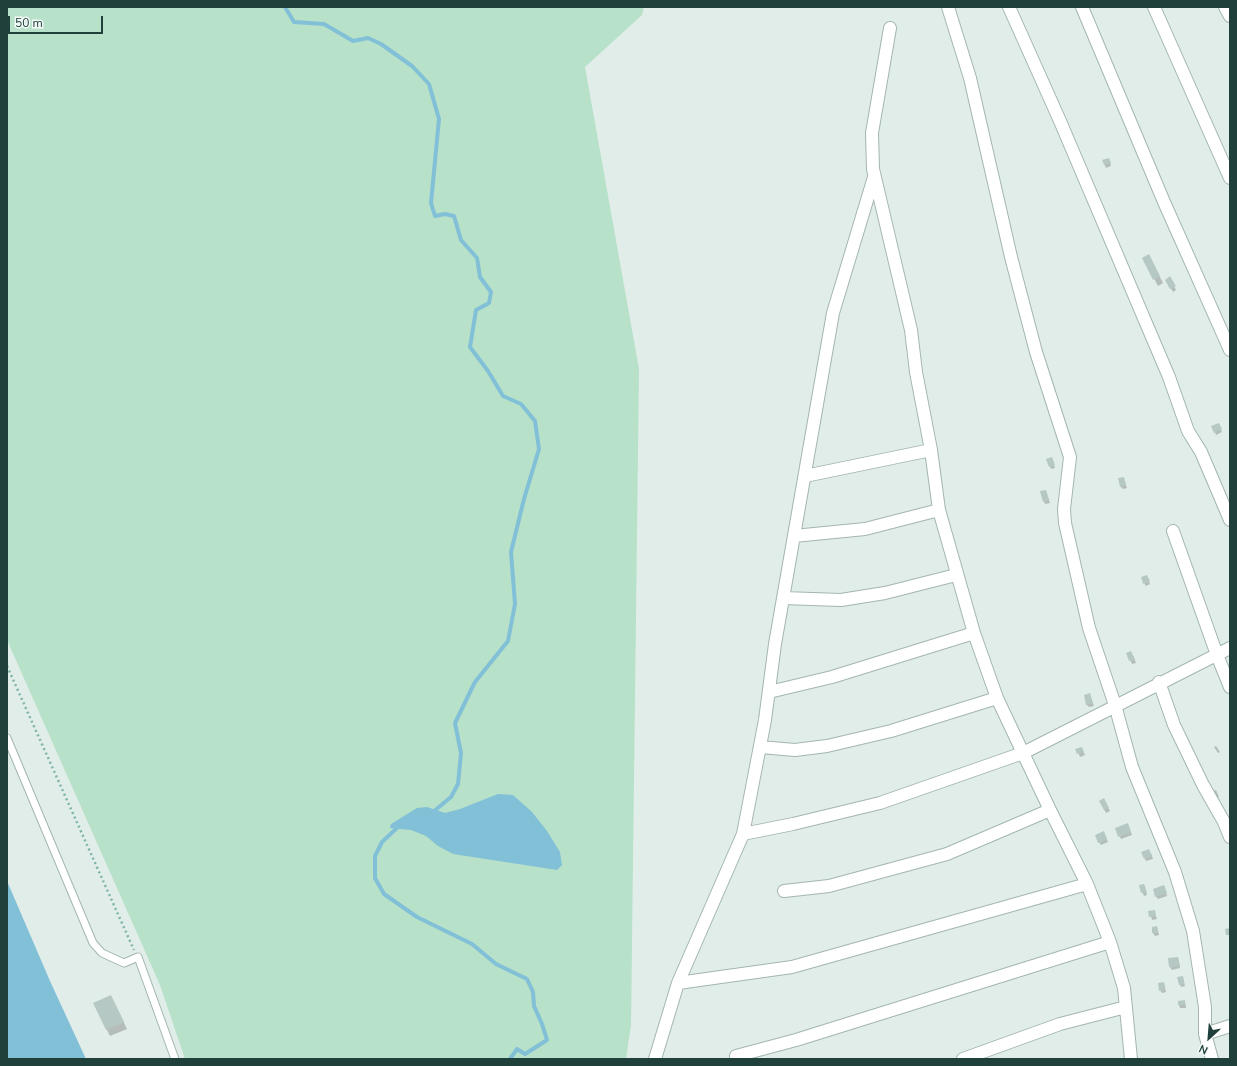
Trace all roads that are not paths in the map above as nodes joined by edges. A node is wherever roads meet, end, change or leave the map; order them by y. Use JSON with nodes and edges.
{"nodes":[{"id":1,"x":948,"y":7,"type":"edge"},
{"id":2,"x":1009,"y":7,"type":"edge"},
{"id":3,"x":1082,"y":7,"type":"edge"},
{"id":4,"x":1154,"y":7,"type":"edge"},
{"id":5,"x":1225,"y":7,"type":"edge"},
{"id":6,"x":1230,"y":16,"type":"edge"},
{"id":7,"x":890,"y":28,"type":"dead end"},
{"id":8,"x":874,"y":176,"type":"junction"},
{"id":9,"x":1230,"y":178,"type":"edge"},
{"id":10,"x":1230,"y":350,"type":"edge"},
{"id":11,"x":931,"y":450,"type":"junction"},
{"id":12,"x":805,"y":476,"type":"junction"},
{"id":13,"x":939,"y":510,"type":"junction"},
{"id":14,"x":1230,"y":520,"type":"edge"},
{"id":15,"x":1173,"y":531,"type":"dead end"},
{"id":16,"x":794,"y":536,"type":"junction"},
{"id":17,"x":956,"y":575,"type":"junction"},
{"id":18,"x":783,"y":598,"type":"junction"},
{"id":19,"x":974,"y":633,"type":"junction"},
{"id":20,"x":1230,"y":648,"type":"edge"},
{"id":21,"x":1216,"y":655,"type":"junction"},
{"id":22,"x":1159,"y":682,"type":"junction"},
{"id":23,"x":1230,"y":687,"type":"edge"},
{"id":24,"x":769,"y":692,"type":"junction"},
{"id":25,"x":997,"y":698,"type":"junction"},
{"id":26,"x":1115,"y":705,"type":"junction"},
{"id":27,"x":7,"y":738,"type":"edge"},
{"id":28,"x":760,"y":748,"type":"junction"},
{"id":29,"x":1023,"y":753,"type":"junction"},
{"id":30,"x":1050,"y":810,"type":"junction"},
{"id":31,"x":743,"y":834,"type":"junction"},
{"id":32,"x":1230,"y":837,"type":"edge"},
{"id":33,"x":1087,"y":884,"type":"junction"},
{"id":34,"x":784,"y":891,"type":"dead end"},
{"id":35,"x":1110,"y":942,"type":"junction"},
{"id":36,"x":678,"y":983,"type":"junction"},
{"id":37,"x":1126,"y":1007,"type":"junction"},
{"id":38,"x":1230,"y":1026,"type":"edge"},
{"id":39,"x":1205,"y":1034,"type":"junction"},
{"id":40,"x":736,"y":1056,"type":"dead end"},
{"id":41,"x":175,"y":1059,"type":"edge"},
{"id":42,"x":654,"y":1059,"type":"edge"},
{"id":43,"x":963,"y":1059,"type":"edge"},
{"id":44,"x":1131,"y":1059,"type":"edge"},
{"id":45,"x":1212,"y":1059,"type":"edge"}],
"edges":[{"from":1,"to":26,"type":"street"},
{"from":2,"to":14,"type":"street"},
{"from":3,"to":10,"type":"street"},
{"from":4,"to":9,"type":"street"},
{"from":5,"to":6,"type":"street"},
{"from":7,"to":8,"type":"street"},
{"from":8,"to":11,"type":"street"},
{"from":8,"to":12,"type":"street"},
{"from":11,"to":12,"type":"street"},
{"from":11,"to":13,"type":"street"},
{"from":12,"to":16,"type":"street"},
{"from":13,"to":16,"type":"street"},
{"from":13,"to":17,"type":"street"},
{"from":15,"to":21,"type":"street"},
{"from":16,"to":18,"type":"street"},
{"from":17,"to":18,"type":"street"},
{"from":17,"to":19,"type":"street"},
{"from":18,"to":24,"type":"street"},
{"from":19,"to":24,"type":"street"},
{"from":19,"to":25,"type":"street"},
{"from":20,"to":21,"type":"street"},
{"from":21,"to":22,"type":"street"},
{"from":21,"to":23,"type":"street"},
{"from":22,"to":26,"type":"street"},
{"from":22,"to":32,"type":"street"},
{"from":24,"to":28,"type":"street"},
{"from":25,"to":28,"type":"street"},
{"from":25,"to":29,"type":"street"},
{"from":26,"to":29,"type":"street"},
{"from":26,"to":39,"type":"street"},
{"from":27,"to":41,"type":"lane"},
{"from":28,"to":31,"type":"street"},
{"from":29,"to":30,"type":"street"},
{"from":29,"to":31,"type":"street"},
{"from":30,"to":33,"type":"street"},
{"from":30,"to":34,"type":"street"},
{"from":31,"to":36,"type":"street"},
{"from":33,"to":35,"type":"street"},
{"from":33,"to":36,"type":"street"},
{"from":35,"to":37,"type":"street"},
{"from":35,"to":40,"type":"street"},
{"from":36,"to":42,"type":"street"},
{"from":37,"to":43,"type":"street"},
{"from":37,"to":44,"type":"street"},
{"from":38,"to":39,"type":"street"},
{"from":39,"to":45,"type":"street"}]}
